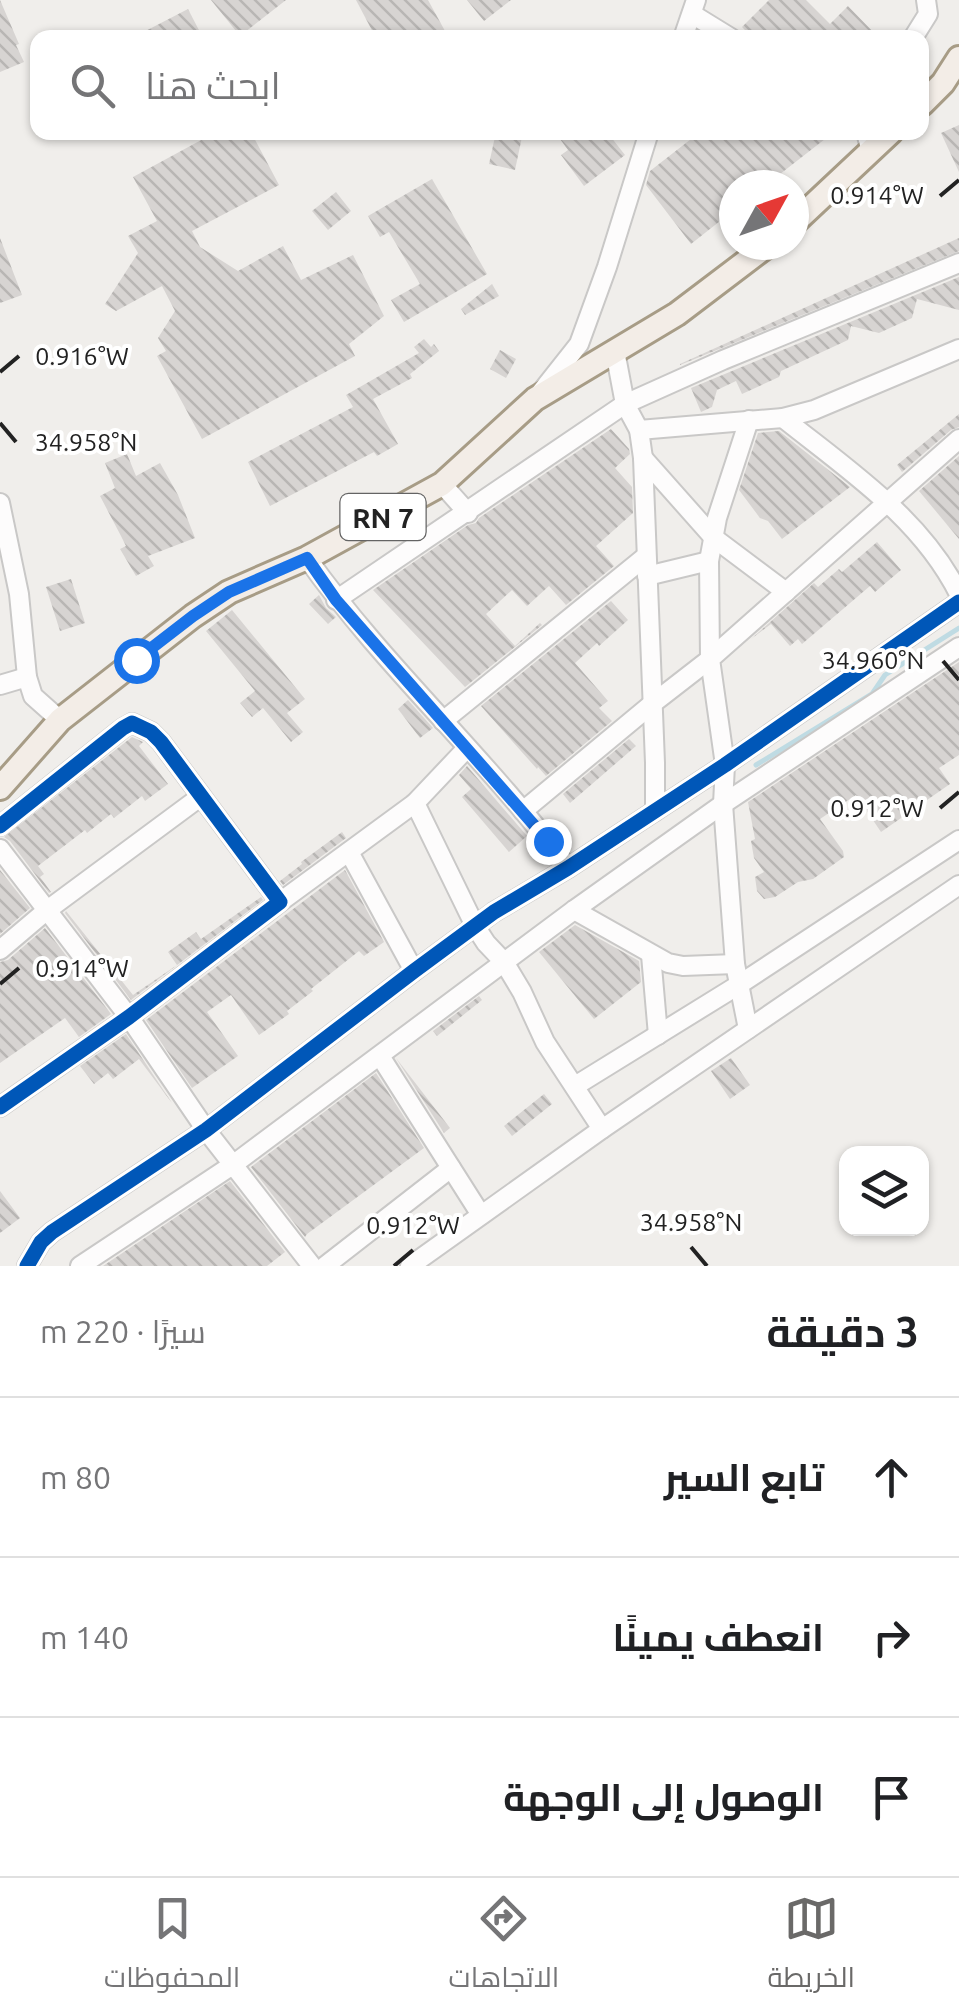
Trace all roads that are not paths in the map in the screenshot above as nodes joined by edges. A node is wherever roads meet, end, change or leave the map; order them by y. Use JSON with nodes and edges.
{"nodes":[{"id":1,"x":926,"y":0,"type":"edge"},
{"id":2,"x":694,"y":7,"type":"edge"},
{"id":3,"x":721,"y":30,"type":"edge"},
{"id":4,"x":918,"y":30,"type":"edge"},
{"id":5,"x":959,"y":58,"type":"edge"},
{"id":6,"x":929,"y":97,"type":"edge"},
{"id":7,"x":647,"y":140,"type":"edge"},
{"id":8,"x":869,"y":142,"type":"edge"},
{"id":9,"x":809,"y":207,"type":"edge"},
{"id":10,"x":748,"y":260,"type":"edge"},
{"id":11,"x":959,"y":263,"type":"edge"},
{"id":12,"x":959,"y":350,"type":"edge"},
{"id":13,"x":615,"y":351,"type":"junction"},
{"id":14,"x":535,"y":399,"type":"junction"},
{"id":15,"x":626,"y":404,"type":"junction"},
{"id":16,"x":783,"y":418,"type":"junction"},
{"id":17,"x":749,"y":420,"type":"junction"},
{"id":18,"x":639,"y":430,"type":"junction"},
{"id":19,"x":959,"y":439,"type":"edge"},
{"id":20,"x":642,"y":458,"type":"junction"},
{"id":21,"x":442,"y":484,"type":"junction"},
{"id":22,"x":888,"y":502,"type":"junction"},
{"id":23,"x":0,"y":503,"type":"edge"},
{"id":24,"x":468,"y":512,"type":"junction"},
{"id":25,"x":714,"y":538,"type":"junction"},
{"id":26,"x":645,"y":557,"type":"junction"},
{"id":27,"x":307,"y":558,"type":"junction"},
{"id":28,"x":709,"y":561,"type":"junction"},
{"id":29,"x":647,"y":576,"type":"junction"},
{"id":30,"x":786,"y":592,"type":"junction"},
{"id":31,"x":959,"y":598,"type":"edge"},
{"id":32,"x":336,"y":600,"type":"junction"},
{"id":33,"x":959,"y":648,"type":"edge"},
{"id":34,"x":710,"y":659,"type":"junction"},
{"id":35,"x":27,"y":677,"type":"junction"},
{"id":36,"x":0,"y":685,"type":"edge"},
{"id":37,"x":652,"y":704,"type":"junction"},
{"id":38,"x":60,"y":720,"type":"junction"},
{"id":39,"x":443,"y":721,"type":"junction"},
{"id":40,"x":467,"y":748,"type":"junction"},
{"id":41,"x":725,"y":765,"type":"junction"},
{"id":42,"x":0,"y":788,"type":"edge"},
{"id":43,"x":200,"y":797,"type":"junction"},
{"id":44,"x":415,"y":802,"type":"junction"},
{"id":45,"x":723,"y":804,"type":"junction"},
{"id":46,"x":524,"y":811,"type":"junction"},
{"id":47,"x":655,"y":811,"type":"junction"},
{"id":48,"x":0,"y":826,"type":"edge"},
{"id":49,"x":959,"y":840,"type":"edge"},
{"id":50,"x":0,"y":849,"type":"edge"},
{"id":51,"x":349,"y":852,"type":"junction"},
{"id":52,"x":568,"y":868,"type":"junction"},
{"id":53,"x":959,"y":885,"type":"edge"},
{"id":54,"x":280,"y":902,"type":"junction"},
{"id":55,"x":574,"y":910,"type":"junction"},
{"id":56,"x":46,"y":912,"type":"junction"},
{"id":57,"x":475,"y":926,"type":"junction"},
{"id":58,"x":0,"y":950,"type":"edge"},
{"id":59,"x":651,"y":955,"type":"junction"},
{"id":60,"x":504,"y":962,"type":"junction"},
{"id":61,"x":735,"y":964,"type":"junction"},
{"id":62,"x":414,"y":971,"type":"junction"},
{"id":63,"x":740,"y":984,"type":"junction"},
{"id":64,"x":128,"y":1017,"type":"junction"},
{"id":65,"x":748,"y":1030,"type":"junction"},
{"id":66,"x":658,"y":1035,"type":"junction"},
{"id":67,"x":380,"y":1056,"type":"junction"},
{"id":68,"x":575,"y":1086,"type":"junction"},
{"id":69,"x":0,"y":1107,"type":"edge"},
{"id":70,"x":206,"y":1130,"type":"junction"},
{"id":71,"x":602,"y":1130,"type":"junction"},
{"id":72,"x":234,"y":1164,"type":"junction"},
{"id":73,"x":451,"y":1168,"type":"junction"},
{"id":74,"x":481,"y":1215,"type":"junction"},
{"id":75,"x":27,"y":1266,"type":"edge"},
{"id":76,"x":80,"y":1266,"type":"edge"},
{"id":77,"x":312,"y":1266,"type":"edge"},
{"id":78,"x":324,"y":1266,"type":"edge"},
{"id":79,"x":410,"y":1266,"type":"edge"}],
"edges":[{"from":1,"to":4,"type":"street"},
{"from":2,"to":3,"type":"street"},
{"from":5,"to":6,"type":"main road"},
{"from":7,"to":14,"type":"street"},
{"from":8,"to":9,"type":"main road"},
{"from":10,"to":13,"type":"main road","number":"RN 7"},
{"from":11,"to":15,"type":"street"},
{"from":12,"to":16,"type":"street"},
{"from":13,"to":14,"type":"main road","number":"RN 7"},
{"from":13,"to":15,"type":"street"},
{"from":14,"to":21,"type":"main road","number":"RN 7"},
{"from":15,"to":18,"type":"street"},
{"from":15,"to":24,"type":"street"},
{"from":16,"to":17,"type":"street"},
{"from":16,"to":22,"type":"street"},
{"from":17,"to":18,"type":"street"},
{"from":17,"to":25,"type":"street"},
{"from":18,"to":20,"type":"street"},
{"from":19,"to":22,"type":"street"},
{"from":20,"to":25,"type":"street"},
{"from":20,"to":26,"type":"street"},
{"from":21,"to":24,"type":"street"},
{"from":21,"to":27,"type":"main road","number":"RN 7"},
{"from":22,"to":30,"type":"street"},
{"from":22,"to":31,"type":"street"},
{"from":23,"to":35,"type":"street"},
{"from":24,"to":32,"type":"street"},
{"from":25,"to":28,"type":"street"},
{"from":25,"to":30,"type":"street"},
{"from":26,"to":29,"type":"street"},
{"from":26,"to":39,"type":"street"},
{"from":27,"to":32,"type":"street"},
{"from":27,"to":38,"type":"main road","number":"RN 7"},
{"from":28,"to":29,"type":"street"},
{"from":28,"to":34,"type":"street"},
{"from":29,"to":37,"type":"street"},
{"from":30,"to":34,"type":"street"},
{"from":31,"to":41,"type":"street"},
{"from":32,"to":39,"type":"street"},
{"from":33,"to":45,"type":"street"},
{"from":34,"to":37,"type":"street"},
{"from":34,"to":41,"type":"street"},
{"from":35,"to":36,"type":"street"},
{"from":35,"to":38,"type":"street"},
{"from":37,"to":46,"type":"street"},
{"from":37,"to":47,"type":"street"},
{"from":38,"to":42,"type":"main road","number":"RN 7"},
{"from":39,"to":40,"type":"street"},
{"from":40,"to":44,"type":"street"},
{"from":40,"to":46,"type":"street"},
{"from":41,"to":45,"type":"street"},
{"from":41,"to":47,"type":"street"},
{"from":43,"to":48,"type":"street"},
{"from":43,"to":54,"type":"street"},
{"from":43,"to":56,"type":"street"},
{"from":44,"to":51,"type":"street"},
{"from":44,"to":57,"type":"street"},
{"from":45,"to":55,"type":"street"},
{"from":45,"to":61,"type":"street"},
{"from":46,"to":52,"type":"street"},
{"from":47,"to":52,"type":"street"},
{"from":49,"to":63,"type":"street"},
{"from":50,"to":56,"type":"street"},
{"from":51,"to":54,"type":"street"},
{"from":51,"to":62,"type":"street"},
{"from":52,"to":57,"type":"street"},
{"from":53,"to":65,"type":"street"},
{"from":54,"to":64,"type":"street"},
{"from":55,"to":59,"type":"street"},
{"from":55,"to":60,"type":"street"},
{"from":56,"to":58,"type":"street"},
{"from":56,"to":64,"type":"street"},
{"from":57,"to":60,"type":"street"},
{"from":57,"to":62,"type":"street"},
{"from":59,"to":61,"type":"street"},
{"from":59,"to":66,"type":"street"},
{"from":60,"to":67,"type":"street"},
{"from":60,"to":68,"type":"street"},
{"from":61,"to":63,"type":"street"},
{"from":62,"to":70,"type":"street"},
{"from":63,"to":65,"type":"street"},
{"from":63,"to":66,"type":"street"},
{"from":64,"to":69,"type":"street"},
{"from":64,"to":70,"type":"street"},
{"from":65,"to":71,"type":"street"},
{"from":66,"to":68,"type":"street"},
{"from":67,"to":72,"type":"street"},
{"from":67,"to":73,"type":"street"},
{"from":68,"to":71,"type":"street"},
{"from":70,"to":72,"type":"street"},
{"from":70,"to":75,"type":"street"},
{"from":71,"to":74,"type":"street"},
{"from":72,"to":76,"type":"street"},
{"from":72,"to":77,"type":"street"},
{"from":73,"to":74,"type":"street"},
{"from":73,"to":78,"type":"street"},
{"from":74,"to":79,"type":"street"}]}
